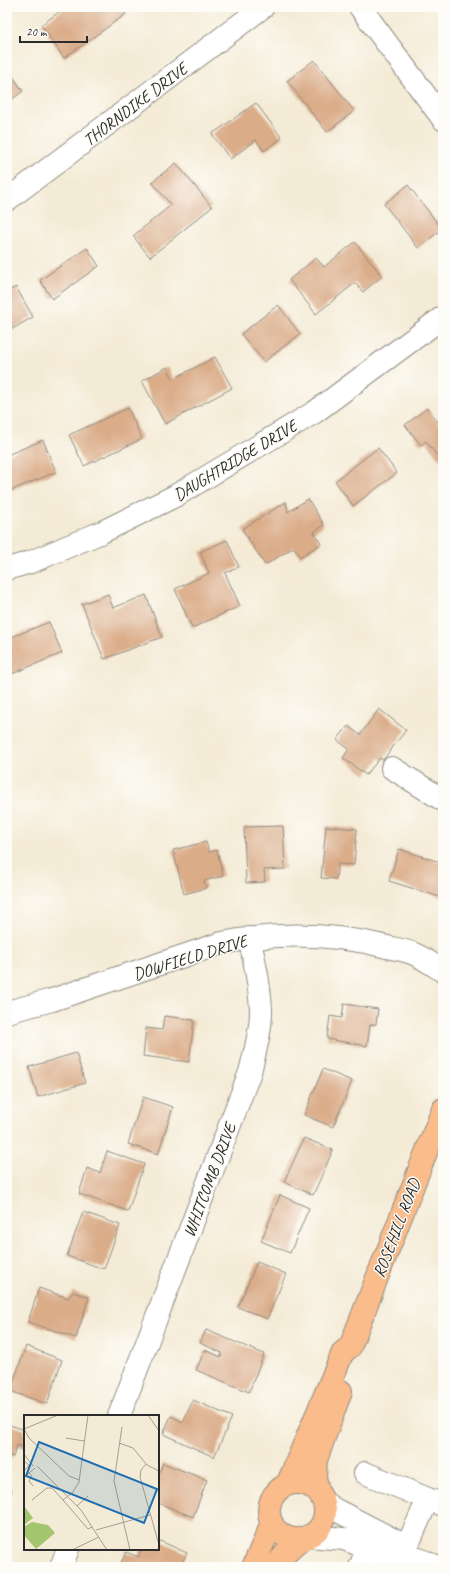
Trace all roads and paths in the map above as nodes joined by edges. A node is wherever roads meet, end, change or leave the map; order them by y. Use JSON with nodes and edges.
{"nodes":[{"id":1,"x":263,"y":7,"type":"edge"},
{"id":2,"x":360,"y":7,"type":"edge"},
{"id":3,"x":443,"y":120,"type":"edge"},
{"id":4,"x":7,"y":200,"type":"edge"},
{"id":5,"x":443,"y":317,"type":"edge"},
{"id":6,"x":7,"y":569,"type":"edge"},
{"id":7,"x":392,"y":768,"type":"dead end"},
{"id":8,"x":443,"y":800,"type":"edge"},
{"id":9,"x":250,"y":938,"type":"junction"},
{"id":10,"x":443,"y":971,"type":"edge"},
{"id":11,"x":7,"y":1012,"type":"edge"},
{"id":12,"x":443,"y":1109,"type":"edge"},
{"id":13,"x":350,"y":1347,"type":"junction"},
{"id":14,"x":118,"y":1415,"type":"edge"},
{"id":15,"x":365,"y":1473,"type":"dead end"},
{"id":16,"x":287,"y":1485,"type":"junction"},
{"id":17,"x":321,"y":1498,"type":"junction"},
{"id":18,"x":436,"y":1502,"type":"edge"},
{"id":19,"x":272,"y":1523,"type":"junction"},
{"id":20,"x":306,"y":1537,"type":"junction"},
{"id":21,"x":68,"y":1550,"type":"edge"},
{"id":22,"x":404,"y":1553,"type":"junction"},
{"id":23,"x":364,"y":1558,"type":"edge"},
{"id":24,"x":61,"y":1567,"type":"edge"},
{"id":25,"x":253,"y":1567,"type":"edge"},
{"id":26,"x":276,"y":1567,"type":"edge"},
{"id":27,"x":438,"y":1567,"type":"edge"}],
"edges":[{"from":1,"to":4,"type":"street","name":"THORNDIKE DRIVE"},
{"from":2,"to":3,"type":"street"},
{"from":5,"to":6,"type":"street","name":"DAUGHTRIDGE DRIVE"},
{"from":7,"to":8,"type":"street"},
{"from":9,"to":10,"type":"street","name":"DOWFIELD DRIVE"},
{"from":9,"to":11,"type":"street","name":"DOWFIELD DRIVE"},
{"from":9,"to":14,"type":"street","name":"WHITCOMB DRIVE"},
{"from":12,"to":13,"type":"main road","name":"ROSEHILL ROAD"},
{"from":13,"to":16,"type":"main road","name":"ROSEHILL ROAD"},
{"from":13,"to":17,"type":"main road","name":"ROSEHILL ROAD"},
{"from":15,"to":18,"type":"street"},
{"from":16,"to":17,"type":"main road"},
{"from":16,"to":19,"type":"main road"},
{"from":17,"to":20,"type":"main road"},
{"from":17,"to":22,"type":"street"},
{"from":18,"to":22,"type":"street"},
{"from":19,"to":20,"type":"main road"},
{"from":19,"to":25,"type":"main road"},
{"from":20,"to":23,"type":"street"},
{"from":20,"to":26,"type":"main road"},
{"from":21,"to":24,"type":"street"},
{"from":22,"to":23,"type":"street"},
{"from":22,"to":27,"type":"street"}]}
